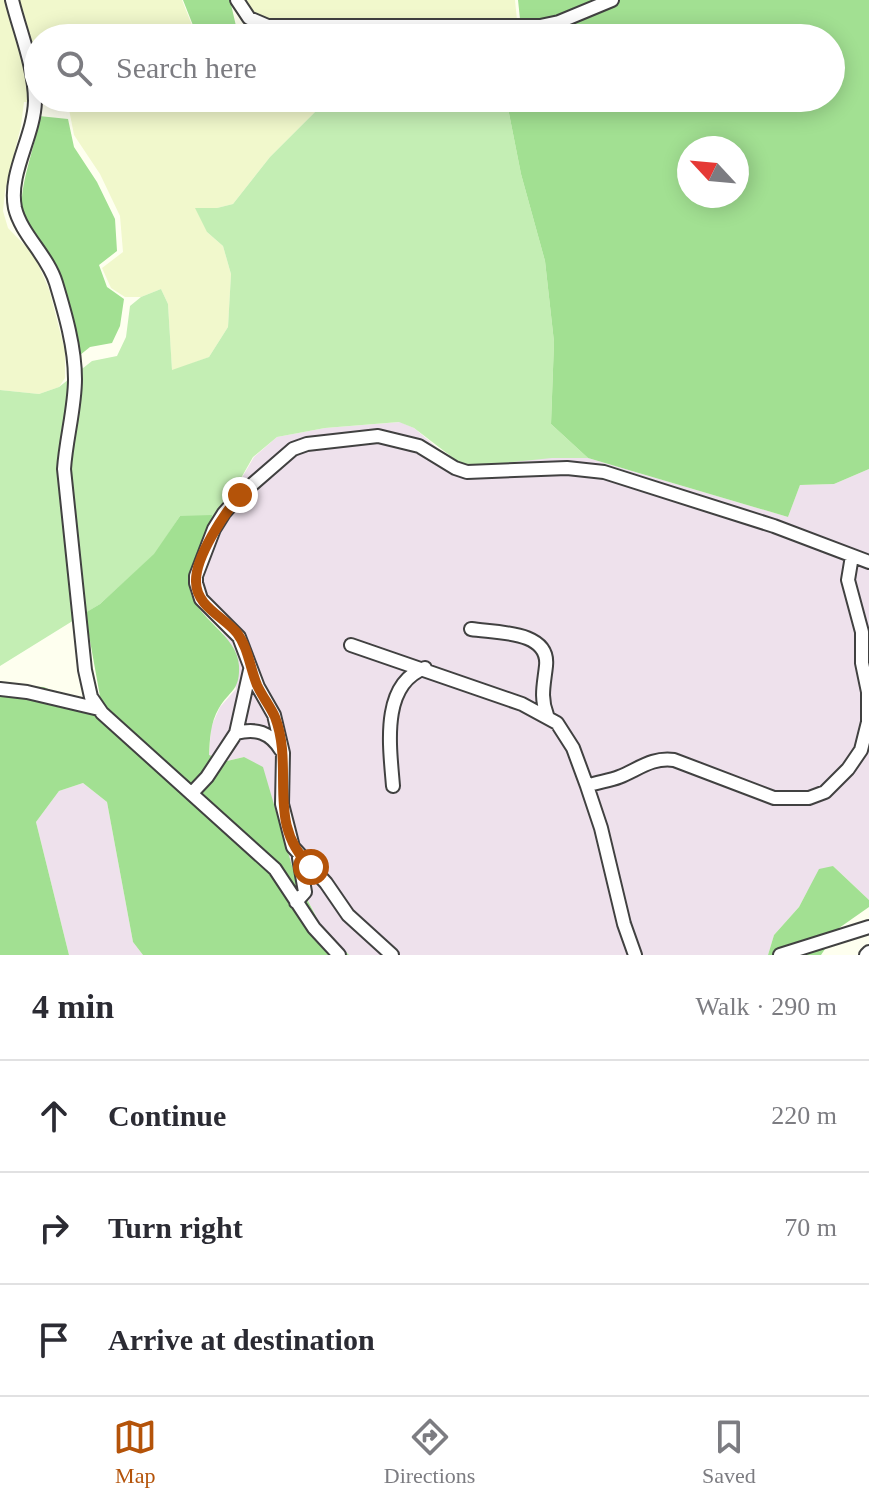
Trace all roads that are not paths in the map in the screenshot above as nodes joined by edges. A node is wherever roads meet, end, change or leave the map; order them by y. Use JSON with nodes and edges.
{"nodes":[{"id":1,"x":12,"y":0,"type":"edge"},
{"id":2,"x":237,"y":0,"type":"edge"},
{"id":3,"x":612,"y":0,"type":"edge"},
{"id":4,"x":263,"y":24,"type":"edge"},
{"id":5,"x":550,"y":24,"type":"edge"},
{"id":6,"x":24,"y":46,"type":"edge"},
{"id":7,"x":33,"y":112,"type":"edge"},
{"id":8,"x":852,"y":556,"type":"junction"},
{"id":9,"x":869,"y":562,"type":"edge"},
{"id":10,"x":471,"y":629,"type":"dead end"},
{"id":11,"x":351,"y":645,"type":"dead end"},
{"id":12,"x":251,"y":667,"type":"junction"},
{"id":13,"x":425,"y":668,"type":"junction"},
{"id":14,"x":0,"y":689,"type":"edge"},
{"id":15,"x":99,"y":709,"type":"junction"},
{"id":16,"x":547,"y":715,"type":"junction"},
{"id":17,"x":236,"y":733,"type":"junction"},
{"id":18,"x":283,"y":753,"type":"junction"},
{"id":19,"x":393,"y":786,"type":"dead end"},
{"id":20,"x":587,"y":786,"type":"junction"},
{"id":21,"x":192,"y":793,"type":"junction"},
{"id":22,"x":298,"y":855,"type":"junction"},
{"id":23,"x":296,"y":902,"type":"junction"},
{"id":24,"x":869,"y":927,"type":"edge"},
{"id":25,"x":339,"y":955,"type":"edge"},
{"id":26,"x":392,"y":955,"type":"edge"},
{"id":27,"x":635,"y":955,"type":"edge"},
{"id":28,"x":780,"y":955,"type":"edge"}],
"edges":[{"from":1,"to":6,"type":"street"},
{"from":2,"to":4,"type":"street"},
{"from":3,"to":5,"type":"street"},
{"from":7,"to":15,"type":"street"},
{"from":8,"to":9,"type":"street"},
{"from":8,"to":12,"type":"street"},
{"from":8,"to":20,"type":"street"},
{"from":10,"to":16,"type":"street"},
{"from":11,"to":13,"type":"street"},
{"from":12,"to":17,"type":"street"},
{"from":12,"to":18,"type":"street"},
{"from":13,"to":16,"type":"street"},
{"from":13,"to":19,"type":"street"},
{"from":14,"to":15,"type":"street"},
{"from":15,"to":21,"type":"street"},
{"from":16,"to":20,"type":"street"},
{"from":17,"to":18,"type":"street"},
{"from":17,"to":21,"type":"street"},
{"from":18,"to":22,"type":"street"},
{"from":20,"to":27,"type":"street"},
{"from":21,"to":23,"type":"street"},
{"from":22,"to":23,"type":"street"},
{"from":22,"to":26,"type":"street"},
{"from":23,"to":25,"type":"street"},
{"from":24,"to":28,"type":"street"}]}
